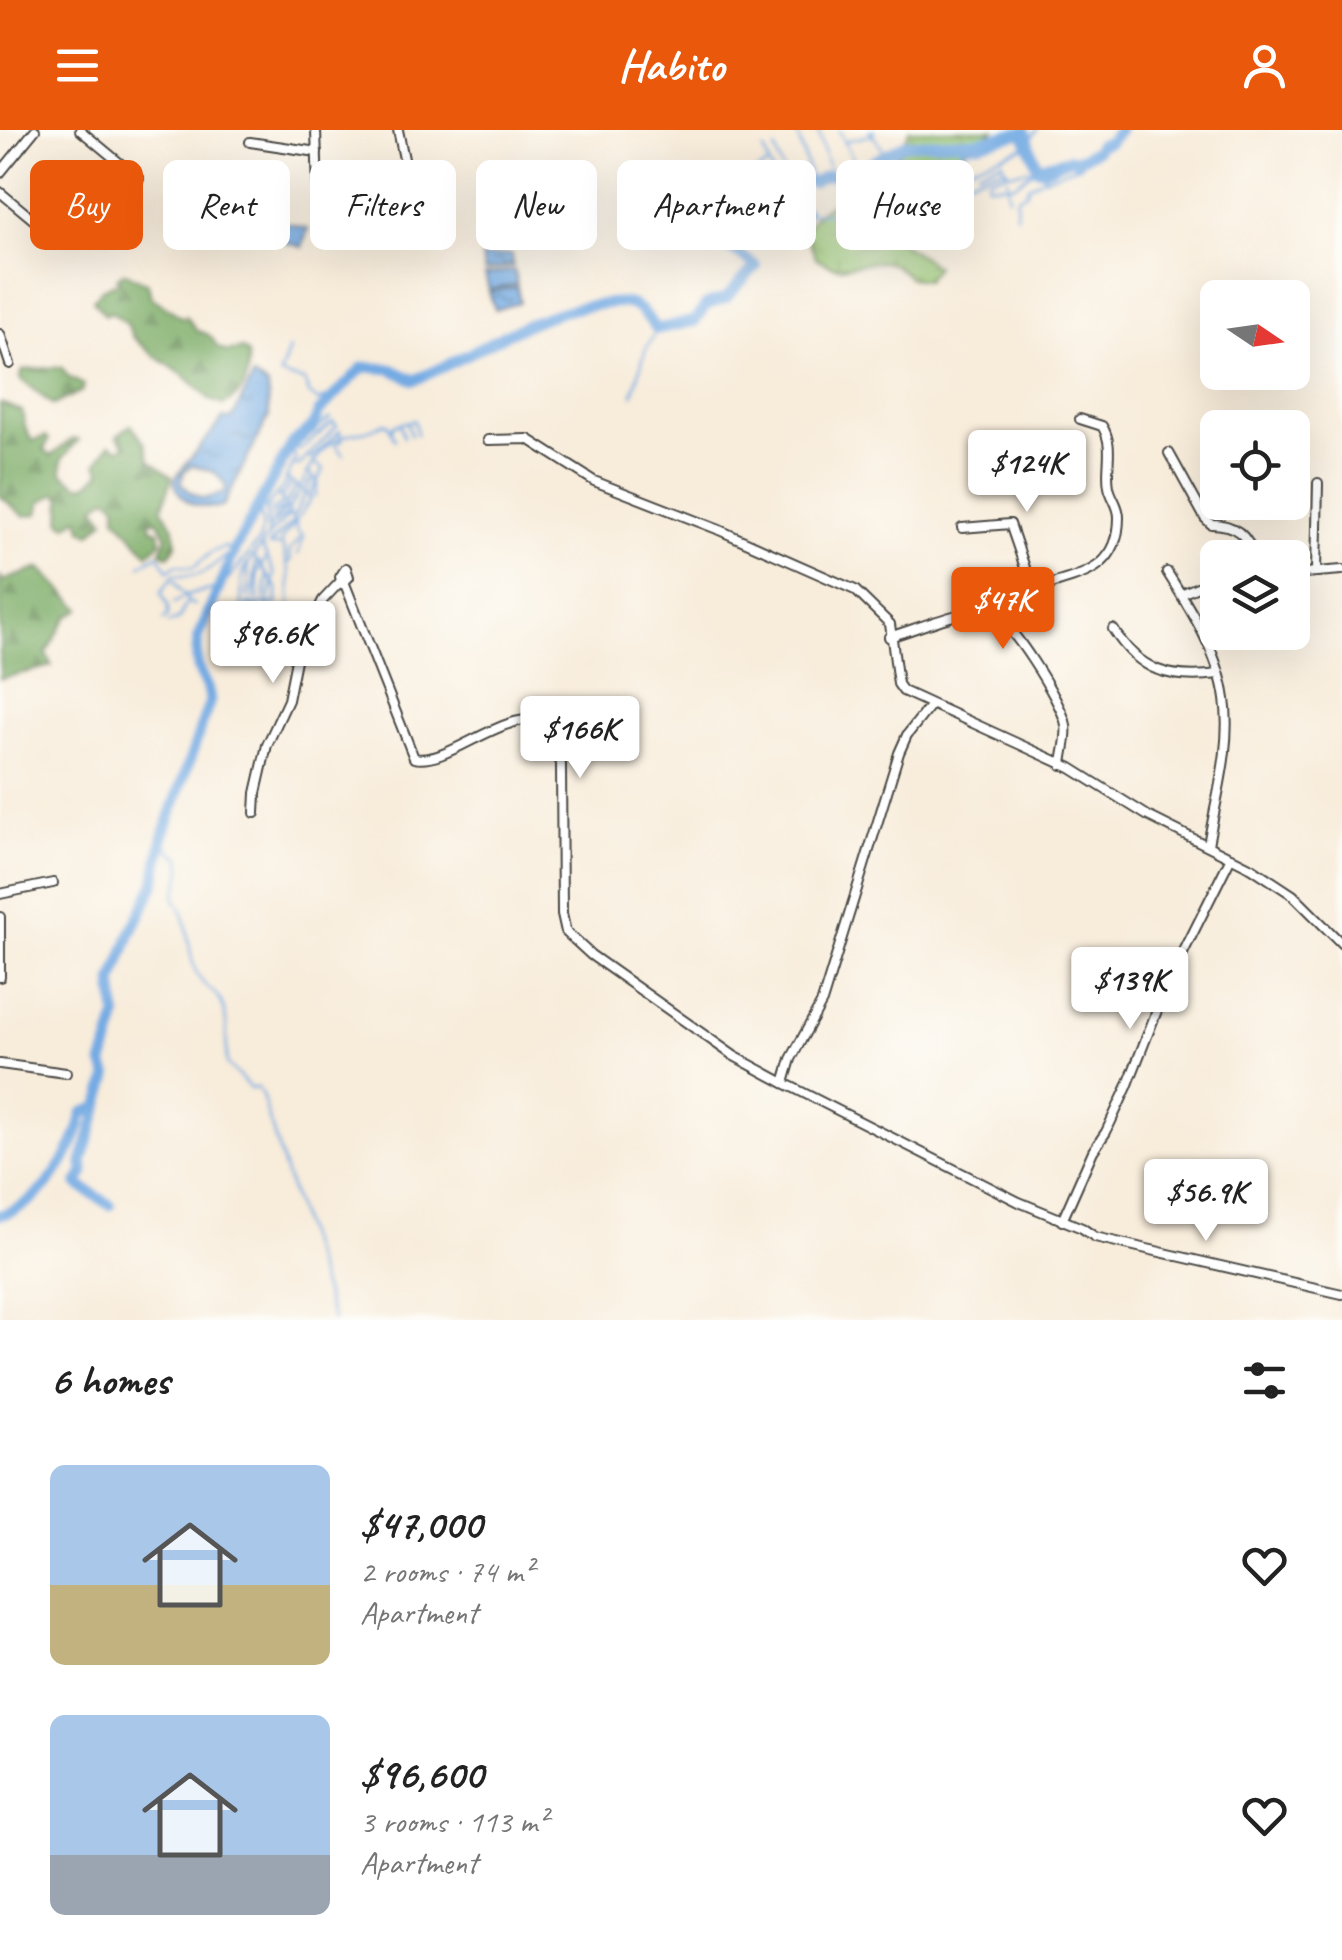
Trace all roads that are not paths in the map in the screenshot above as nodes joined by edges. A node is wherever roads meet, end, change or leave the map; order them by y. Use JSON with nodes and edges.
{"nodes":[{"id":1,"x":35,"y":130,"type":"edge"},
{"id":2,"x":80,"y":130,"type":"edge"},
{"id":3,"x":316,"y":130,"type":"edge"},
{"id":4,"x":398,"y":130,"type":"edge"},
{"id":5,"x":250,"y":142,"type":"dead end"},
{"id":6,"x":318,"y":152,"type":"junction"},
{"id":7,"x":116,"y":160,"type":"edge"},
{"id":8,"x":318,"y":160,"type":"edge"},
{"id":9,"x":404,"y":160,"type":"dead end"},
{"id":10,"x":0,"y":173,"type":"edge"},
{"id":11,"x":0,"y":192,"type":"edge"},
{"id":12,"x":30,"y":217,"type":"edge"},
{"id":13,"x":0,"y":334,"type":"edge"},
{"id":14,"x":10,"y":364,"type":"dead end"},
{"id":15,"x":1080,"y":420,"type":"dead end"},
{"id":16,"x":488,"y":440,"type":"dead end"},
{"id":17,"x":1169,"y":453,"type":"dead end"},
{"id":18,"x":1318,"y":484,"type":"dead end"},
{"id":19,"x":962,"y":528,"type":"dead end"},
{"id":20,"x":1245,"y":540,"type":"edge"},
{"id":21,"x":1342,"y":570,"type":"edge"},
{"id":22,"x":1316,"y":571,"type":"junction"},
{"id":23,"x":1168,"y":572,"type":"dead end"},
{"id":24,"x":1310,"y":572,"type":"edge"},
{"id":25,"x":1200,"y":586,"type":"edge"},
{"id":26,"x":1034,"y":591,"type":"junction"},
{"id":27,"x":1181,"y":594,"type":"junction"},
{"id":28,"x":1002,"y":618,"type":"junction"},
{"id":29,"x":1114,"y":629,"type":"dead end"},
{"id":30,"x":890,"y":637,"type":"junction"},
{"id":31,"x":1219,"y":674,"type":"junction"},
{"id":32,"x":930,"y":706,"type":"junction"},
{"id":33,"x":1062,"y":765,"type":"junction"},
{"id":34,"x":256,"y":813,"type":"dead end"},
{"id":35,"x":1208,"y":845,"type":"junction"},
{"id":36,"x":1231,"y":857,"type":"junction"},
{"id":37,"x":53,"y":883,"type":"dead end"},
{"id":38,"x":0,"y":894,"type":"edge"},
{"id":39,"x":0,"y":917,"type":"edge"},
{"id":40,"x":1342,"y":944,"type":"edge"},
{"id":41,"x":0,"y":977,"type":"edge"},
{"id":42,"x":0,"y":1064,"type":"edge"},
{"id":43,"x":66,"y":1073,"type":"dead end"},
{"id":44,"x":784,"y":1083,"type":"junction"},
{"id":45,"x":1062,"y":1221,"type":"junction"},
{"id":46,"x":1342,"y":1294,"type":"edge"}],
"edges":[{"from":1,"to":10,"type":"street"},
{"from":2,"to":7,"type":"street"},
{"from":3,"to":6,"type":"street"},
{"from":4,"to":9,"type":"street"},
{"from":5,"to":6,"type":"street"},
{"from":6,"to":8,"type":"street"},
{"from":11,"to":12,"type":"street"},
{"from":13,"to":14,"type":"street"},
{"from":15,"to":26,"type":"street"},
{"from":16,"to":30,"type":"street"},
{"from":17,"to":20,"type":"street"},
{"from":18,"to":22,"type":"street"},
{"from":19,"to":26,"type":"street"},
{"from":21,"to":22,"type":"street"},
{"from":22,"to":24,"type":"street"},
{"from":23,"to":27,"type":"street"},
{"from":25,"to":27,"type":"street"},
{"from":26,"to":28,"type":"street"},
{"from":27,"to":31,"type":"street"},
{"from":28,"to":30,"type":"street"},
{"from":28,"to":33,"type":"street"},
{"from":29,"to":31,"type":"street"},
{"from":30,"to":32,"type":"street"},
{"from":31,"to":35,"type":"street"},
{"from":32,"to":33,"type":"street"},
{"from":32,"to":44,"type":"street"},
{"from":33,"to":35,"type":"street"},
{"from":34,"to":44,"type":"street"},
{"from":35,"to":36,"type":"street"},
{"from":36,"to":40,"type":"street"},
{"from":36,"to":45,"type":"street"},
{"from":37,"to":38,"type":"street"},
{"from":39,"to":41,"type":"street"},
{"from":42,"to":43,"type":"street"},
{"from":44,"to":45,"type":"street"},
{"from":45,"to":46,"type":"street"}]}
